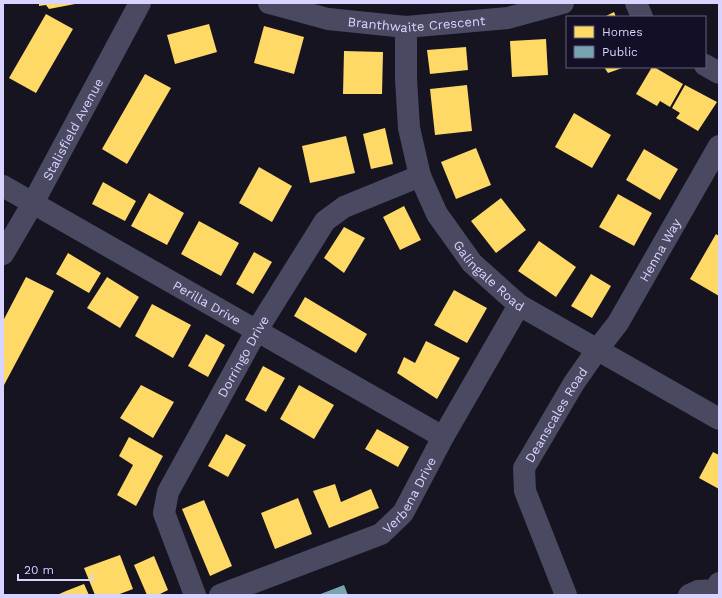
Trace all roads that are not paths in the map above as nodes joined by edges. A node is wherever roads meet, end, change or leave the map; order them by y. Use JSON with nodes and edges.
{"nodes":[{"id":1,"x":140,"y":3,"type":"edge"},
{"id":2,"x":269,"y":3,"type":"edge"},
{"id":3,"x":563,"y":3,"type":"edge"},
{"id":4,"x":636,"y":3,"type":"edge"},
{"id":5,"x":642,"y":16,"type":"edge"},
{"id":6,"x":406,"y":27,"type":"junction"},
{"id":7,"x":706,"y":66,"type":"edge"},
{"id":8,"x":719,"y":73,"type":"edge"},
{"id":9,"x":719,"y":146,"type":"edge"},
{"id":10,"x":420,"y":176,"type":"junction"},
{"id":11,"x":3,"y":186,"type":"edge"},
{"id":12,"x":33,"y":203,"type":"junction"},
{"id":13,"x":3,"y":254,"type":"edge"},
{"id":14,"x":519,"y":305,"type":"junction"},
{"id":15,"x":257,"y":330,"type":"junction"},
{"id":16,"x":597,"y":350,"type":"junction"},
{"id":17,"x":719,"y":419,"type":"edge"},
{"id":18,"x":443,"y":437,"type":"junction"},
{"id":19,"x":718,"y":589,"type":"edge"},
{"id":20,"x":195,"y":595,"type":"edge"},
{"id":21,"x":220,"y":595,"type":"edge"},
{"id":22,"x":566,"y":595,"type":"edge"},
{"id":23,"x":689,"y":595,"type":"edge"}],
"edges":[{"from":1,"to":12,"type":"street","name":"Stalisfield Avenue"},
{"from":2,"to":6,"type":"street","name":"Branthwaite Crescent"},
{"from":3,"to":6,"type":"street","name":"Branthwaite Crescent"},
{"from":4,"to":5,"type":"street"},
{"from":6,"to":10,"type":"street","name":"Galingale Road"},
{"from":7,"to":8,"type":"street"},
{"from":9,"to":16,"type":"street","name":"Henna Way"},
{"from":10,"to":14,"type":"street","name":"Galingale Road"},
{"from":10,"to":15,"type":"street","name":"Dorringo Drive"},
{"from":11,"to":12,"type":"street","name":"Perilla Drive"},
{"from":12,"to":13,"type":"street","name":"Stalisfield Avenue"},
{"from":12,"to":15,"type":"street","name":"Perilla Drive"},
{"from":14,"to":16,"type":"street","name":"Galingale Road"},
{"from":14,"to":18,"type":"street","name":"Verbena Drive"},
{"from":15,"to":18,"type":"street","name":"Perilla Drive"},
{"from":15,"to":20,"type":"street","name":"Dorringo Drive"},
{"from":16,"to":17,"type":"street","name":"Galingale Road"},
{"from":16,"to":22,"type":"street","name":"Deanscales Road"},
{"from":18,"to":21,"type":"street","name":"Verbena Drive"},
{"from":19,"to":23,"type":"street"}]}
